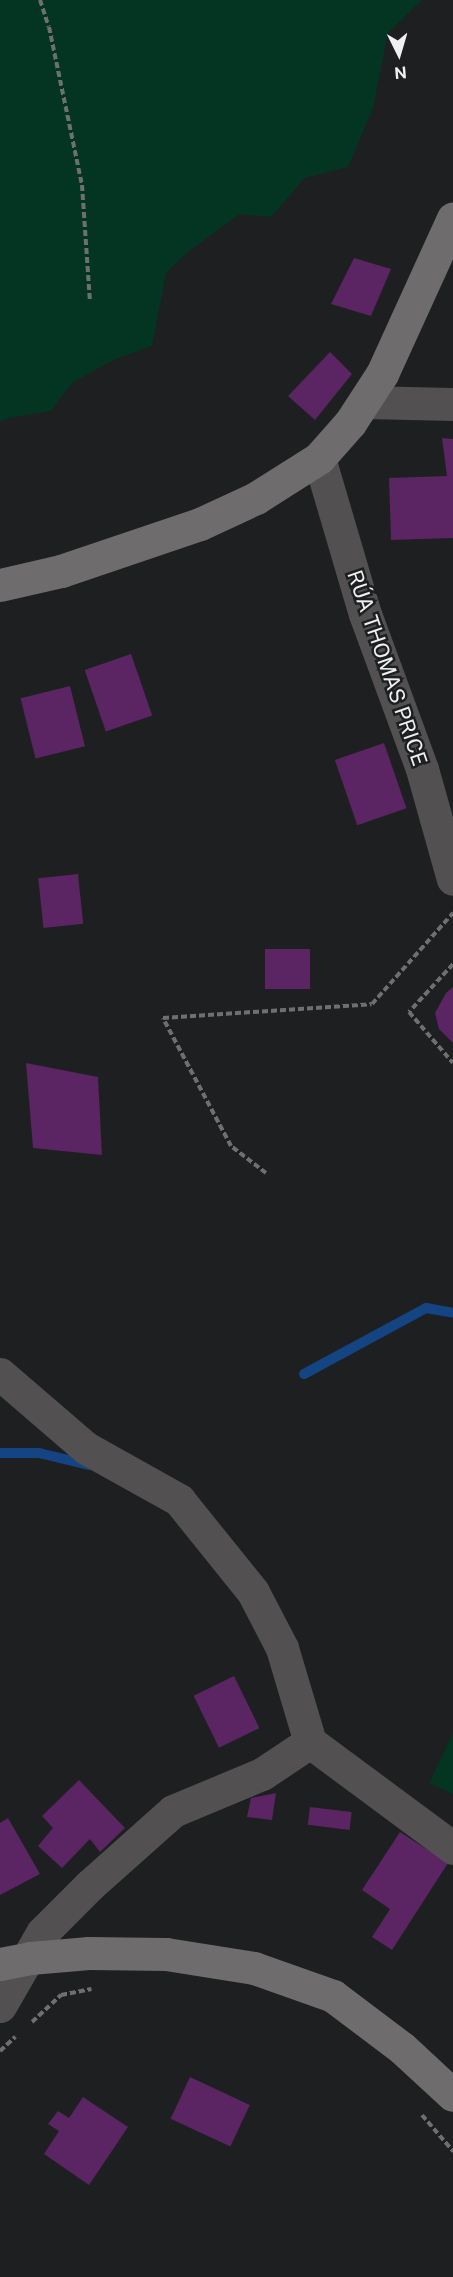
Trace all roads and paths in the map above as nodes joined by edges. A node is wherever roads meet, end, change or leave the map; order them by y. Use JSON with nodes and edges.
{"nodes":[{"id":1,"x":40,"y":0,"type":"edge"},
{"id":2,"x":453,"y":218,"type":"edge"},
{"id":3,"x":90,"y":302,"type":"dead end"},
{"id":4,"x":365,"y":402,"type":"junction"},
{"id":5,"x":453,"y":404,"type":"edge"},
{"id":6,"x":319,"y":458,"type":"junction"},
{"id":7,"x":0,"y":585,"type":"edge"},
{"id":8,"x":453,"y":879,"type":"edge"},
{"id":9,"x":453,"y":913,"type":"edge"},
{"id":10,"x":453,"y":964,"type":"edge"},
{"id":11,"x":453,"y":1063,"type":"edge"},
{"id":12,"x":266,"y":1173,"type":"dead end"},
{"id":13,"x":0,"y":1374,"type":"edge"},
{"id":14,"x":309,"y":1742,"type":"junction"},
{"id":15,"x":453,"y":1848,"type":"edge"},
{"id":16,"x":15,"y":1961,"type":"edge"},
{"id":17,"x":95,"y":1988,"type":"dead end"},
{"id":18,"x":61,"y":1995,"type":"dead end"},
{"id":19,"x":0,"y":2006,"type":"edge"},
{"id":20,"x":453,"y":2095,"type":"edge"},
{"id":21,"x":418,"y":2110,"type":"dead end"},
{"id":22,"x":453,"y":2151,"type":"edge"}],
"edges":[{"from":1,"to":3,"type":"path"},
{"from":2,"to":4,"type":"street"},
{"from":4,"to":5,"type":"street"},
{"from":4,"to":6,"type":"street"},
{"from":6,"to":7,"type":"street"},
{"from":6,"to":8,"type":"street","name":"RÚA THOMAS PRICE"},
{"from":9,"to":12,"type":"path"},
{"from":10,"to":11,"type":"path"},
{"from":13,"to":14,"type":"street"},
{"from":14,"to":15,"type":"street"},
{"from":14,"to":16,"type":"street"},
{"from":16,"to":19,"type":"street"},
{"from":16,"to":20,"type":"street"},
{"from":17,"to":18,"type":"path"},
{"from":21,"to":22,"type":"path"}]}
